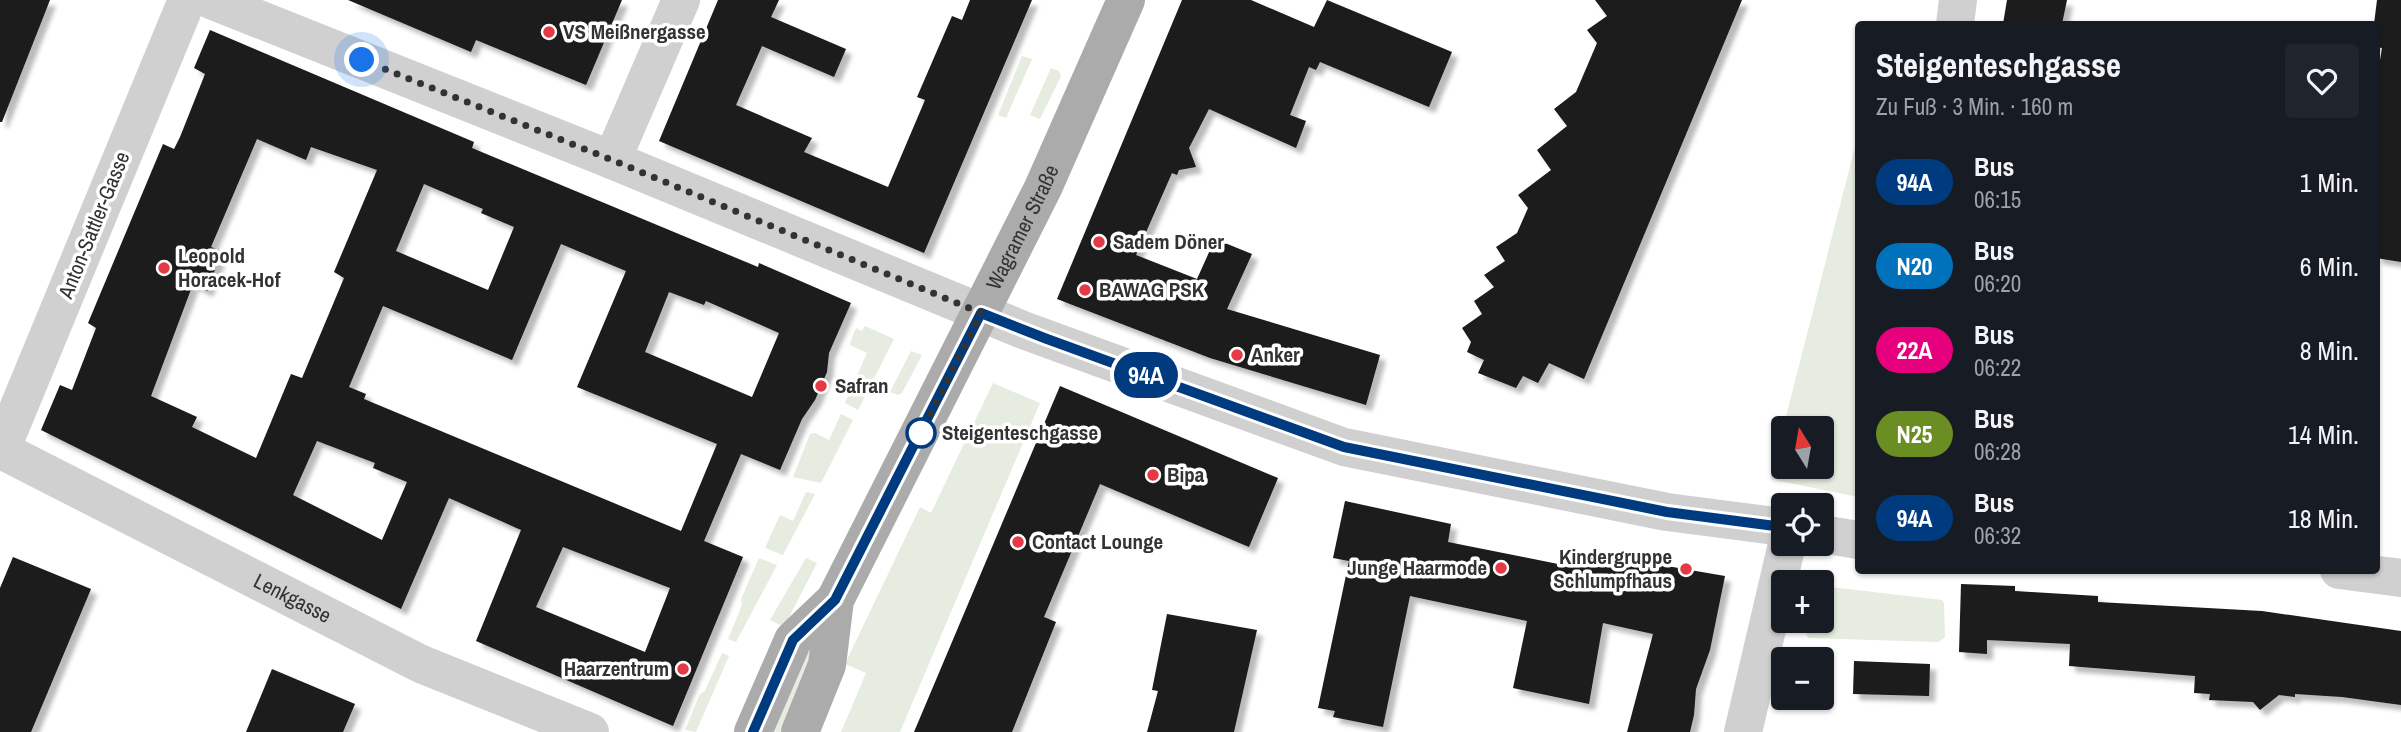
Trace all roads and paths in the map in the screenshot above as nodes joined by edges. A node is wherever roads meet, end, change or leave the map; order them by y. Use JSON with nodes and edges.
{"nodes":[{"id":1,"x":187,"y":0,"type":"edge"},
{"id":2,"x":211,"y":0,"type":"edge"},
{"id":3,"x":681,"y":0,"type":"edge"},
{"id":4,"x":1126,"y":0,"type":"edge"},
{"id":5,"x":1958,"y":0,"type":"edge"},
{"id":6,"x":1955,"y":21,"type":"edge"},
{"id":7,"x":612,"y":160,"type":"junction"},
{"id":8,"x":981,"y":313,"type":"junction"},
{"id":9,"x":1,"y":450,"type":"edge"},
{"id":10,"x":1771,"y":525,"type":"edge"},
{"id":11,"x":1834,"y":536,"type":"edge"},
{"id":12,"x":1855,"y":540,"type":"edge"},
{"id":13,"x":1784,"y":556,"type":"edge"},
{"id":14,"x":2370,"y":574,"type":"edge"},
{"id":15,"x":2401,"y":578,"type":"edge"},
{"id":16,"x":835,"y":600,"type":"junction"},
{"id":17,"x":590,"y":732,"type":"edge"},
{"id":18,"x":753,"y":732,"type":"edge"},
{"id":19,"x":800,"y":732,"type":"edge"},
{"id":20,"x":1743,"y":732,"type":"edge"}],
"edges":[{"from":1,"to":9,"type":"street","name":"Anton-Sattler-Gasse"},
{"from":2,"to":7,"type":"street"},
{"from":3,"to":7,"type":"street"},
{"from":4,"to":8,"type":"main road","name":"Wagramer Straße"},
{"from":5,"to":6,"type":"street"},
{"from":7,"to":8,"type":"street"},
{"from":8,"to":10,"type":"street"},
{"from":8,"to":16,"type":"main road","name":"Wagramer Straße"},
{"from":9,"to":17,"type":"street","name":"Lenkgasse"},
{"from":11,"to":12,"type":"street"},
{"from":13,"to":20,"type":"street"},
{"from":14,"to":15,"type":"street"},
{"from":16,"to":18,"type":"main road","name":"Wagramer Straße"},
{"from":16,"to":19,"type":"main road","name":"Wagramer Straße"}]}
